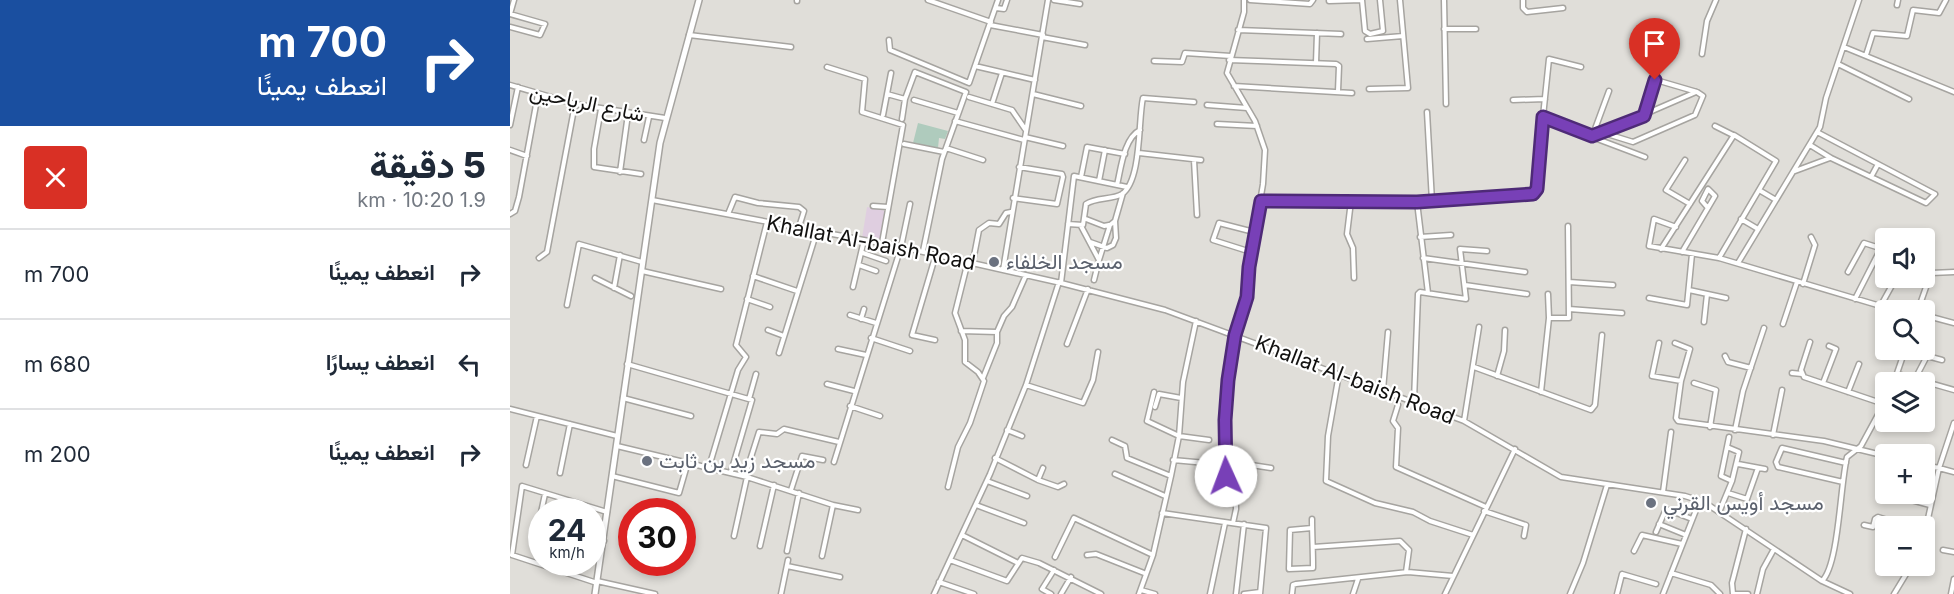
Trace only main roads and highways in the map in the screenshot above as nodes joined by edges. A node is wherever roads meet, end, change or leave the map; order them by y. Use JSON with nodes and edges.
{"nodes":[{"id":1,"x":699,"y":0,"type":"edge"},
{"id":2,"x":595,"y":594,"type":"edge"}],
"edges":[{"from":1,"to":2,"type":"main road"}]}
